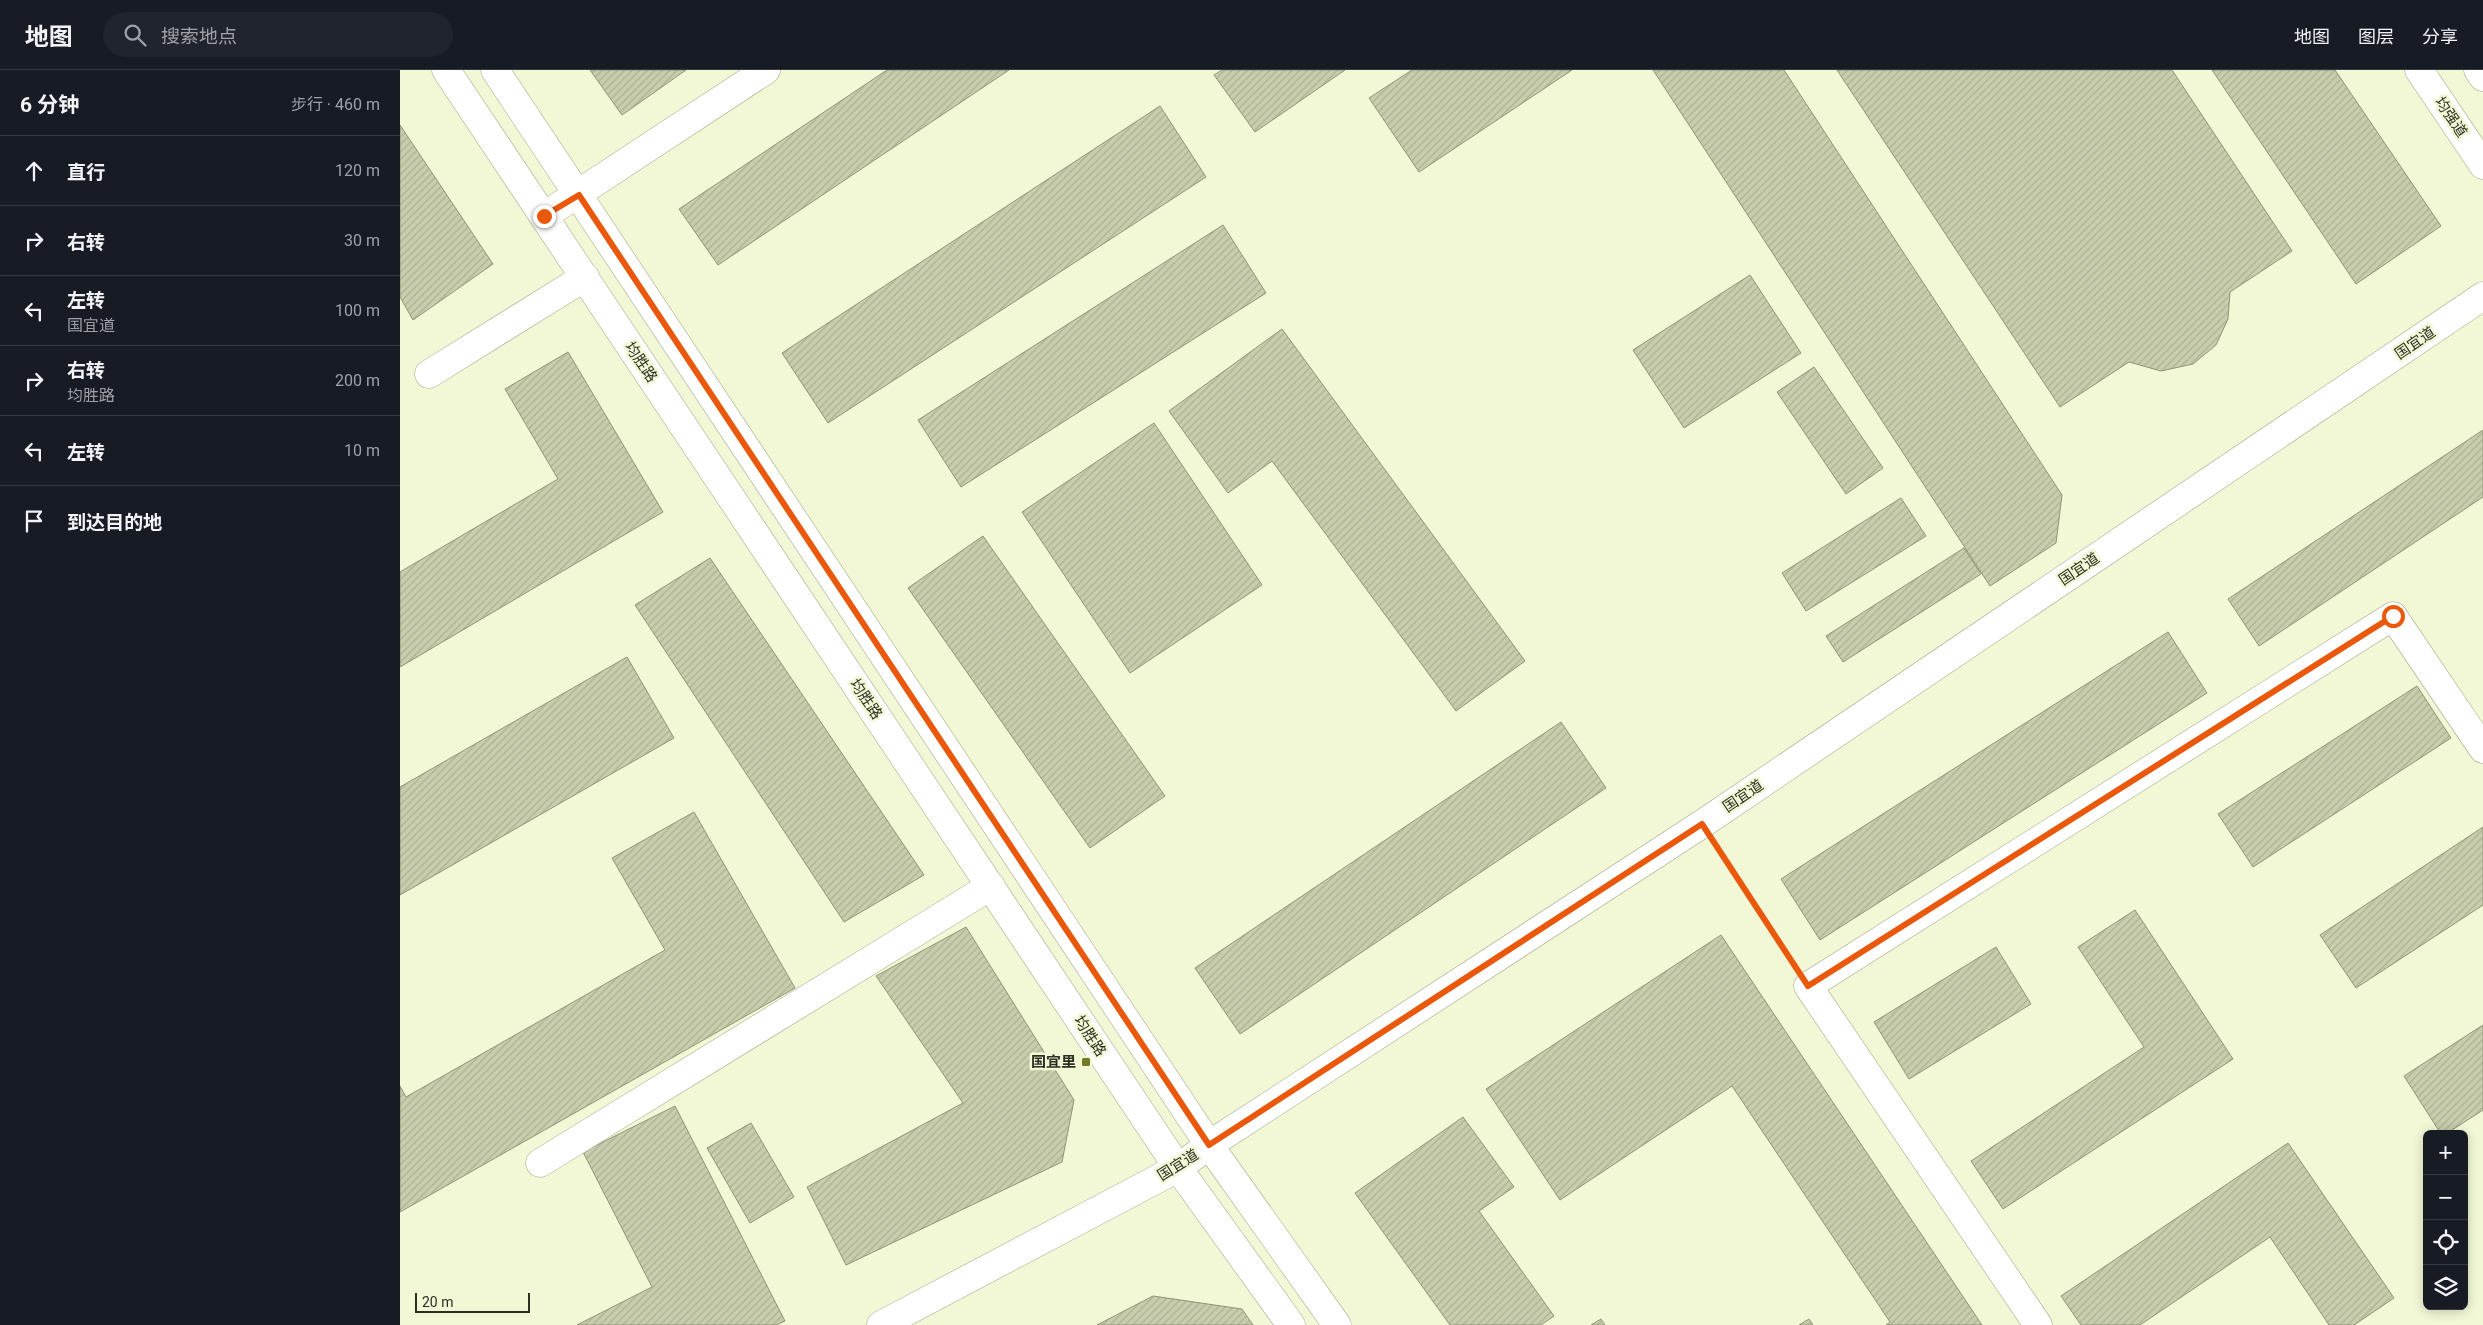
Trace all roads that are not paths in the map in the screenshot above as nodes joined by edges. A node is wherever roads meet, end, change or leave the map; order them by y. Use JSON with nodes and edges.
{"nodes":[{"id":1,"x":446,"y":70,"type":"edge"},
{"id":2,"x":495,"y":70,"type":"edge"},
{"id":3,"x":766,"y":70,"type":"edge"},
{"id":4,"x":2419,"y":70,"type":"edge"},
{"id":5,"x":2478,"y":70,"type":"edge"},
{"id":6,"x":2483,"y":77,"type":"edge"},
{"id":7,"x":2483,"y":165,"type":"edge"},
{"id":8,"x":579,"y":195,"type":"junction"},
{"id":9,"x":544,"y":216,"type":"junction"},
{"id":10,"x":585,"y":277,"type":"junction"},
{"id":11,"x":2483,"y":296,"type":"edge"},
{"id":12,"x":429,"y":374,"type":"dead end"},
{"id":13,"x":2483,"y":749,"type":"edge"},
{"id":14,"x":991,"y":886,"type":"junction"},
{"id":15,"x":1209,"y":1145,"type":"junction"},
{"id":16,"x":540,"y":1163,"type":"dead end"},
{"id":17,"x":1178,"y":1168,"type":"junction"},
{"id":18,"x":881,"y":1325,"type":"edge"},
{"id":19,"x":1291,"y":1325,"type":"edge"},
{"id":20,"x":1337,"y":1325,"type":"edge"},
{"id":21,"x":2038,"y":1325,"type":"edge"}],
"edges":[{"from":1,"to":9,"type":"street","name":"均胜路"},
{"from":2,"to":8,"type":"street"},
{"from":3,"to":8,"type":"street"},
{"from":4,"to":7,"type":"street","name":"均强道"},
{"from":5,"to":6,"type":"street"},
{"from":8,"to":9,"type":"street"},
{"from":8,"to":15,"type":"street"},
{"from":9,"to":10,"type":"street","name":"均胜路"},
{"from":10,"to":12,"type":"street"},
{"from":10,"to":14,"type":"street","name":"均胜路"},
{"from":11,"to":15,"type":"street","name":"国宜道"},
{"from":13,"to":21,"type":"street"},
{"from":14,"to":16,"type":"street"},
{"from":14,"to":17,"type":"street","name":"均胜路"},
{"from":15,"to":17,"type":"street","name":"国宜道"},
{"from":15,"to":20,"type":"street"},
{"from":17,"to":18,"type":"street","name":"国宜道"},
{"from":17,"to":19,"type":"street","name":"均胜路"}]}
